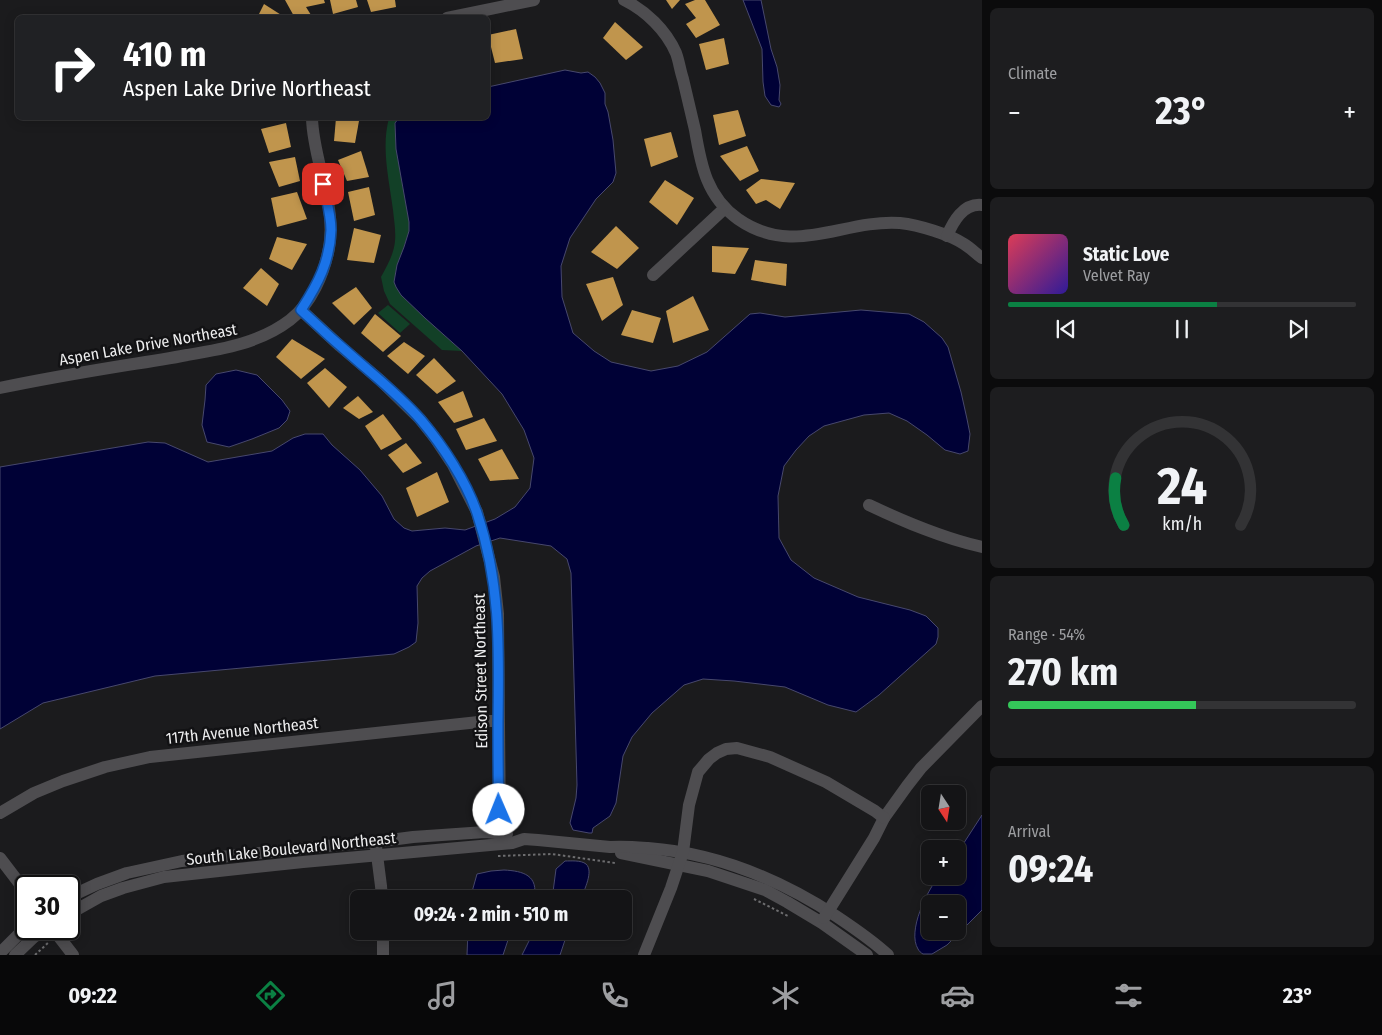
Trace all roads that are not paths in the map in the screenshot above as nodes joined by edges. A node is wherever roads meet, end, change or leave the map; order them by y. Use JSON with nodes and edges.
{"nodes":[{"id":1,"x":534,"y":0,"type":"edge"},
{"id":2,"x":624,"y":0,"type":"edge"},
{"id":3,"x":462,"y":15,"type":"edge"},
{"id":4,"x":312,"y":120,"type":"edge"},
{"id":5,"x":982,"y":206,"type":"edge"},
{"id":6,"x":725,"y":208,"type":"junction"},
{"id":7,"x":947,"y":236,"type":"junction"},
{"id":8,"x":982,"y":258,"type":"edge"},
{"id":9,"x":653,"y":276,"type":"dead end"},
{"id":10,"x":301,"y":310,"type":"junction"},
{"id":11,"x":0,"y":388,"type":"edge"},
{"id":12,"x":868,"y":505,"type":"dead end"},
{"id":13,"x":982,"y":547,"type":"edge"},
{"id":14,"x":982,"y":706,"type":"edge"},
{"id":15,"x":498,"y":721,"type":"junction"},
{"id":16,"x":0,"y":813,"type":"edge"},
{"id":17,"x":884,"y":818,"type":"junction"},
{"id":18,"x":500,"y":833,"type":"junction"},
{"id":19,"x":524,"y":840,"type":"junction"},
{"id":20,"x":375,"y":842,"type":"junction"},
{"id":21,"x":607,"y":847,"type":"junction"},
{"id":22,"x":683,"y":852,"type":"junction"},
{"id":23,"x":377,"y":855,"type":"junction"},
{"id":24,"x":0,"y":858,"type":"edge"},
{"id":25,"x":678,"y":865,"type":"junction"},
{"id":26,"x":15,"y":878,"type":"edge"},
{"id":27,"x":381,"y":890,"type":"edge"},
{"id":28,"x":80,"y":892,"type":"edge"},
{"id":29,"x":828,"y":911,"type":"junction"},
{"id":30,"x":80,"y":913,"type":"edge"},
{"id":31,"x":822,"y":923,"type":"junction"},
{"id":32,"x":15,"y":938,"type":"edge"},
{"id":33,"x":31,"y":940,"type":"edge"},
{"id":34,"x":61,"y":940,"type":"edge"},
{"id":35,"x":383,"y":940,"type":"edge"},
{"id":36,"x":0,"y":952,"type":"edge"},
{"id":37,"x":15,"y":955,"type":"edge"},
{"id":38,"x":73,"y":955,"type":"edge"},
{"id":39,"x":384,"y":955,"type":"edge"},
{"id":40,"x":644,"y":955,"type":"edge"},
{"id":41,"x":866,"y":955,"type":"edge"},
{"id":42,"x":888,"y":955,"type":"edge"}],
"edges":[{"from":1,"to":3,"type":"street"},
{"from":2,"to":6,"type":"street"},
{"from":4,"to":10,"type":"street","name":"Aspen Lake Drive Northeast"},
{"from":5,"to":7,"type":"street"},
{"from":6,"to":7,"type":"street"},
{"from":6,"to":9,"type":"street"},
{"from":7,"to":8,"type":"street"},
{"from":10,"to":11,"type":"street","name":"Aspen Lake Drive Northeast"},
{"from":10,"to":15,"type":"street","name":"Edison Street Northeast"},
{"from":12,"to":13,"type":"street"},
{"from":14,"to":17,"type":"street"},
{"from":15,"to":16,"type":"street","name":"117th Avenue Northeast"},
{"from":15,"to":18,"type":"street","name":"Edison Street Northeast"},
{"from":17,"to":22,"type":"street"},
{"from":17,"to":29,"type":"street"},
{"from":18,"to":19,"type":"street","name":"South Lake Boulevard Northeast"},
{"from":18,"to":20,"type":"street","name":"South Lake Boulevard Northeast"},
{"from":19,"to":21,"type":"street","name":"South Lake Boulevard Northeast"},
{"from":19,"to":23,"type":"street","name":"South Lake Boulevard Northeast"},
{"from":20,"to":23,"type":"street"},
{"from":20,"to":28,"type":"street","name":"South Lake Boulevard Northeast"},
{"from":21,"to":22,"type":"street","name":"South Lake Boulevard Northeast"},
{"from":21,"to":25,"type":"street","name":"South Lake Boulevard Northeast"},
{"from":22,"to":25,"type":"street"},
{"from":22,"to":29,"type":"street","name":"South Lake Boulevard Northeast"},
{"from":23,"to":27,"type":"street"},
{"from":23,"to":30,"type":"street","name":"South Lake Boulevard Northeast"},
{"from":24,"to":26,"type":"street"},
{"from":25,"to":31,"type":"street","name":"South Lake Boulevard Northeast"},
{"from":25,"to":40,"type":"street"},
{"from":29,"to":31,"type":"street"},
{"from":29,"to":42,"type":"street","name":"South Lake Boulevard Northeast"},
{"from":31,"to":41,"type":"street","name":"South Lake Boulevard Northeast"},
{"from":32,"to":36,"type":"street"},
{"from":33,"to":37,"type":"street"},
{"from":34,"to":38,"type":"street"},
{"from":35,"to":39,"type":"street"}]}
